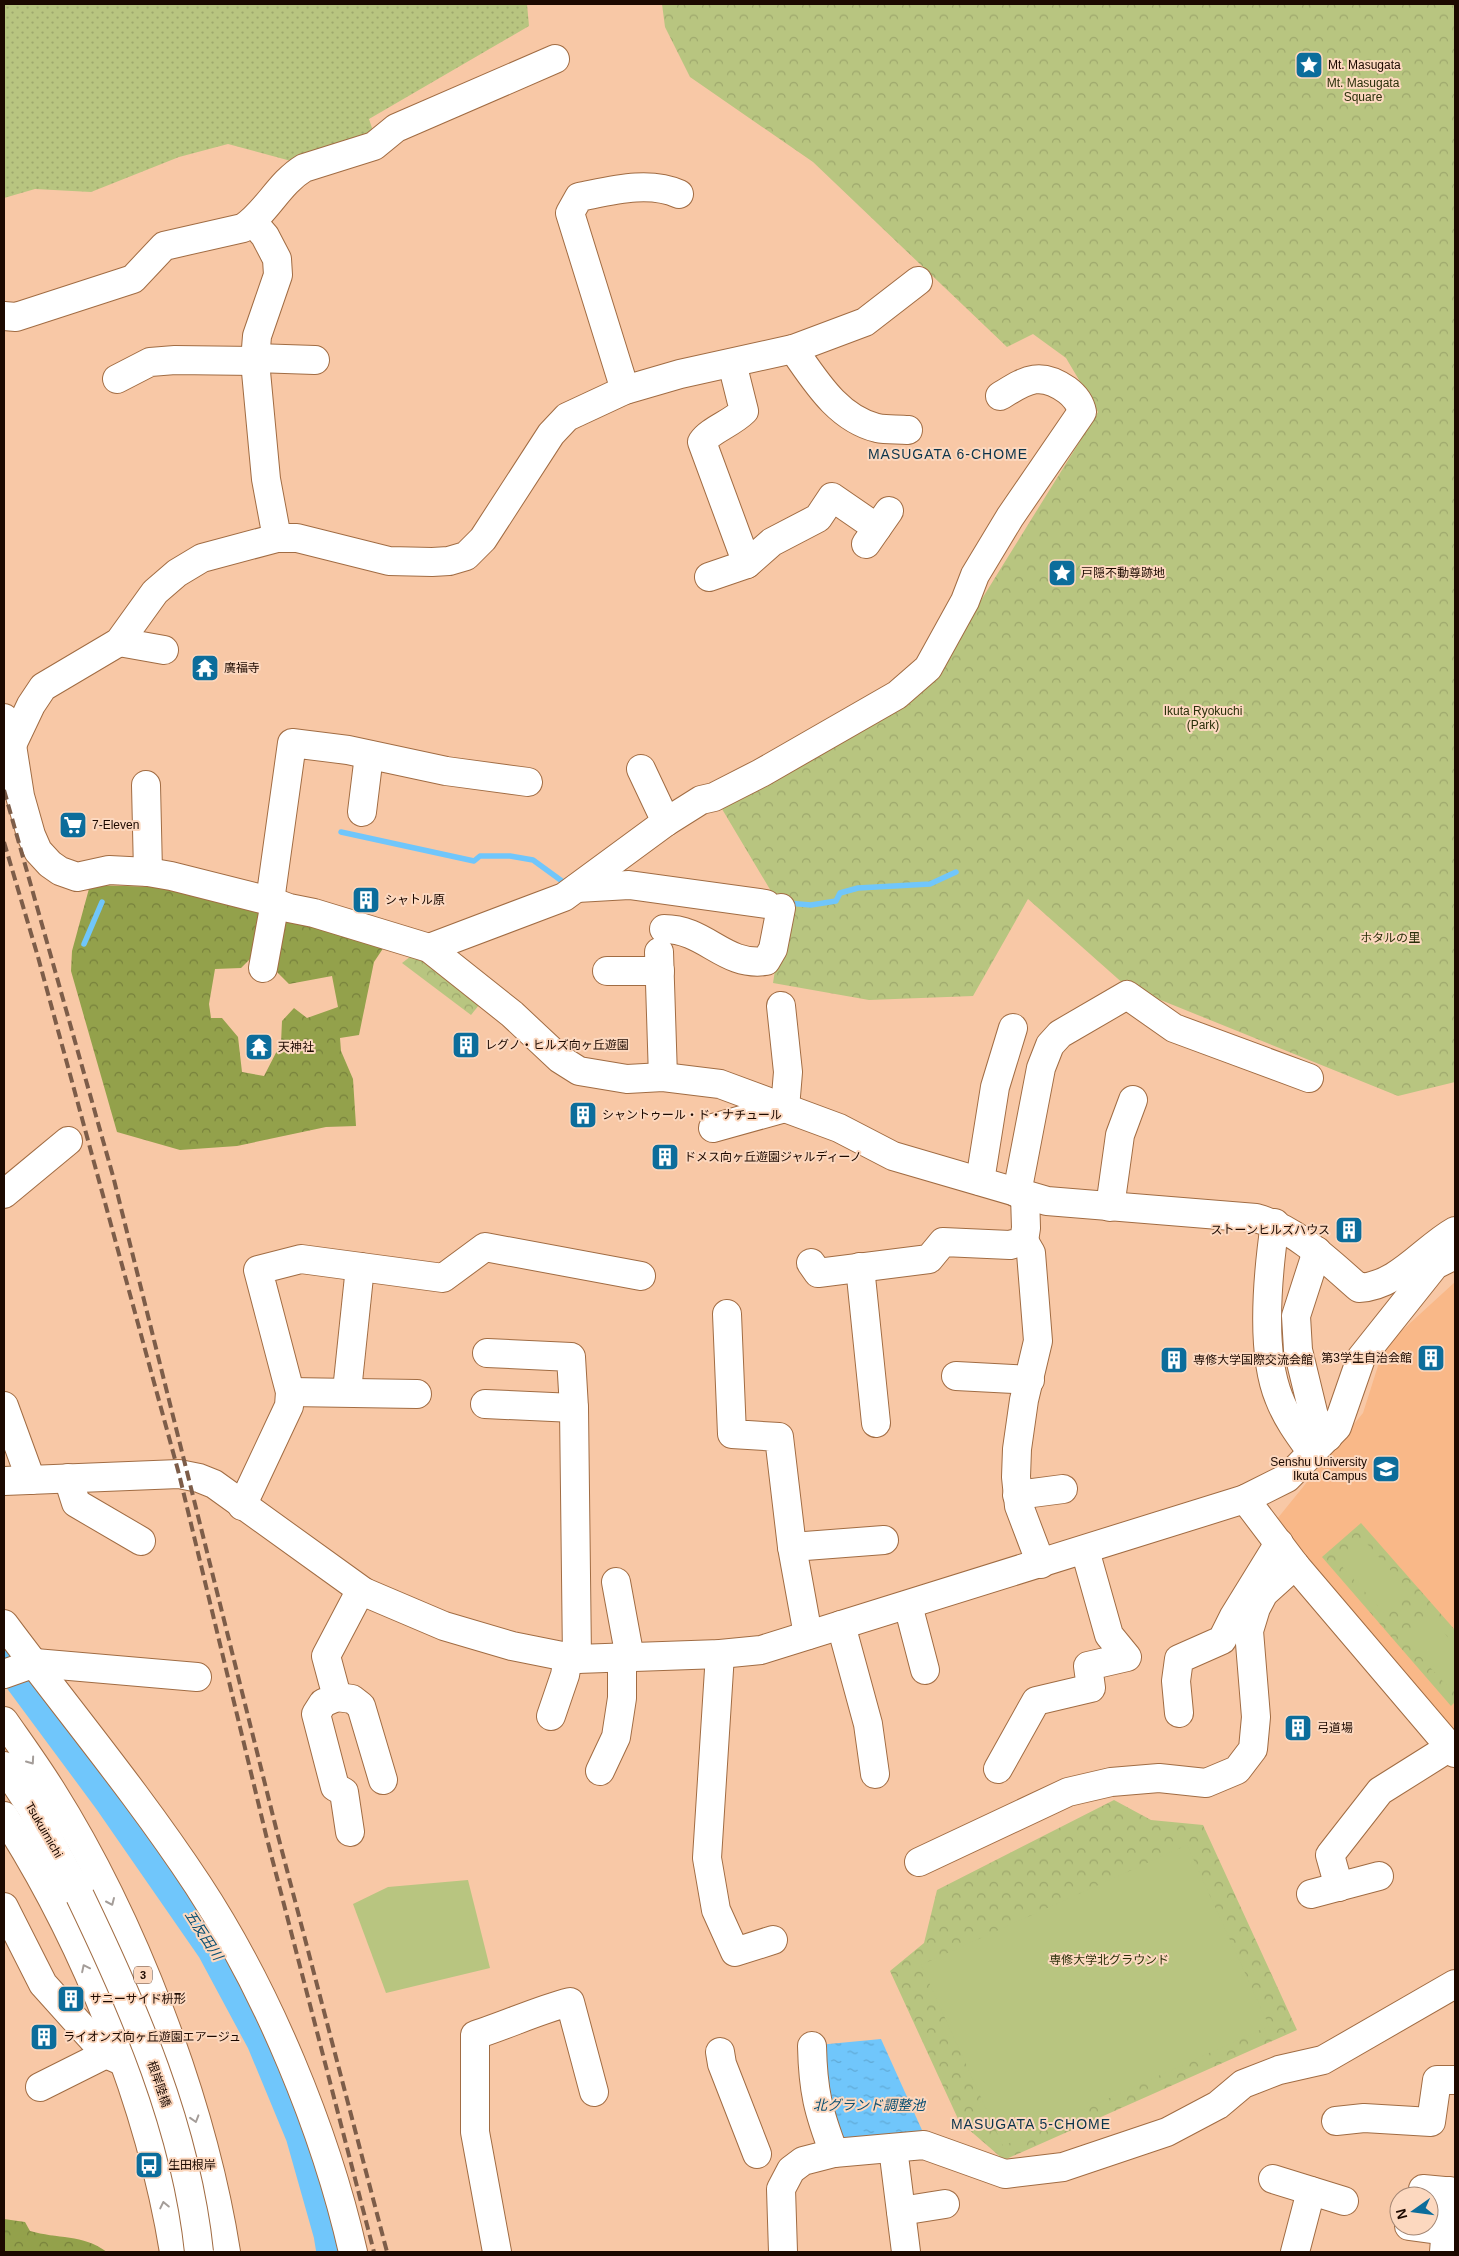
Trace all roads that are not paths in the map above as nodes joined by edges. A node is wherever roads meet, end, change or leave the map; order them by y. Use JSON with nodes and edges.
{"nodes":[{"id":1,"x":555,"y":59,"type":"dead end"},
{"id":2,"x":679,"y":194,"type":"dead end"},
{"id":3,"x":253,"y":222,"type":"junction"},
{"id":4,"x":918,"y":281,"type":"dead end"},
{"id":5,"x":4,"y":316,"type":"edge"},
{"id":6,"x":793,"y":349,"type":"junction"},
{"id":7,"x":255,"y":359,"type":"junction"},
{"id":8,"x":315,"y":360,"type":"dead end"},
{"id":9,"x":732,"y":363,"type":"junction"},
{"id":10,"x":117,"y":378,"type":"dead end"},
{"id":11,"x":625,"y":390,"type":"junction"},
{"id":12,"x":1000,"y":396,"type":"dead end"},
{"id":13,"x":908,"y":430,"type":"dead end"},
{"id":14,"x":877,"y":528,"type":"dead end"},
{"id":15,"x":277,"y":538,"type":"junction"},
{"id":16,"x":747,"y":564,"type":"junction"},
{"id":17,"x":709,"y":577,"type":"dead end"},
{"id":18,"x":119,"y":642,"type":"junction"},
{"id":19,"x":164,"y":650,"type":"dead end"},
{"id":20,"x":4,"y":718,"type":"edge"},
{"id":21,"x":12,"y":745,"type":"junction"},
{"id":22,"x":369,"y":755,"type":"junction"},
{"id":23,"x":641,"y":769,"type":"dead end"},
{"id":24,"x":528,"y":782,"type":"dead end"},
{"id":25,"x":146,"y":786,"type":"dead end"},
{"id":26,"x":12,"y":797,"type":"edge"},
{"id":27,"x":357,"y":800,"type":"dead end"},
{"id":28,"x":666,"y":822,"type":"junction"},
{"id":29,"x":148,"y":872,"type":"junction"},
{"id":30,"x":577,"y":888,"type":"junction"},
{"id":31,"x":676,"y":892,"type":"junction"},
{"id":32,"x":272,"y":902,"type":"junction"},
{"id":33,"x":664,"y":945,"type":"junction"},
{"id":34,"x":429,"y":948,"type":"junction"},
{"id":35,"x":618,"y":965,"type":"dead end"},
{"id":36,"x":263,"y":968,"type":"dead end"},
{"id":37,"x":781,"y":1006,"type":"dead end"},
{"id":38,"x":1013,"y":1028,"type":"dead end"},
{"id":39,"x":663,"y":1077,"type":"junction"},
{"id":40,"x":1309,"y":1078,"type":"dead end"},
{"id":41,"x":1133,"y":1100,"type":"dead end"},
{"id":42,"x":786,"y":1108,"type":"junction"},
{"id":43,"x":713,"y":1128,"type":"dead end"},
{"id":44,"x":68,"y":1141,"type":"dead end"},
{"id":45,"x":980,"y":1181,"type":"junction"},
{"id":46,"x":4,"y":1194,"type":"edge"},
{"id":47,"x":1021,"y":1194,"type":"junction"},
{"id":48,"x":1110,"y":1206,"type":"junction"},
{"id":49,"x":1275,"y":1223,"type":"junction"},
{"id":50,"x":1455,"y":1231,"type":"edge"},
{"id":51,"x":1024,"y":1241,"type":"junction"},
{"id":52,"x":1317,"y":1252,"type":"junction"},
{"id":53,"x":1455,"y":1255,"type":"edge"},
{"id":54,"x":360,"y":1267,"type":"junction"},
{"id":55,"x":860,"y":1267,"type":"junction"},
{"id":56,"x":814,"y":1268,"type":"dead end"},
{"id":57,"x":641,"y":1276,"type":"dead end"},
{"id":58,"x":727,"y":1314,"type":"dead end"},
{"id":59,"x":487,"y":1353,"type":"dead end"},
{"id":60,"x":956,"y":1376,"type":"dead end"},
{"id":61,"x":1030,"y":1380,"type":"junction"},
{"id":62,"x":347,"y":1391,"type":"junction"},
{"id":63,"x":290,"y":1392,"type":"junction"},
{"id":64,"x":417,"y":1394,"type":"dead end"},
{"id":65,"x":485,"y":1404,"type":"dead end"},
{"id":66,"x":4,"y":1406,"type":"edge"},
{"id":67,"x":574,"y":1408,"type":"junction"},
{"id":68,"x":876,"y":1423,"type":"dead end"},
{"id":69,"x":1320,"y":1445,"type":"junction"},
{"id":70,"x":68,"y":1478,"type":"junction"},
{"id":71,"x":31,"y":1480,"type":"junction"},
{"id":72,"x":4,"y":1481,"type":"edge"},
{"id":73,"x":1063,"y":1489,"type":"dead end"},
{"id":74,"x":1017,"y":1496,"type":"junction"},
{"id":75,"x":1245,"y":1499,"type":"junction"},
{"id":76,"x":242,"y":1506,"type":"junction"},
{"id":77,"x":884,"y":1540,"type":"dead end"},
{"id":78,"x":141,"y":1541,"type":"dead end"},
{"id":79,"x":1279,"y":1543,"type":"junction"},
{"id":80,"x":792,"y":1547,"type":"junction"},
{"id":81,"x":1085,"y":1550,"type":"junction"},
{"id":82,"x":1041,"y":1564,"type":"junction"},
{"id":83,"x":1295,"y":1564,"type":"junction"},
{"id":84,"x":616,"y":1582,"type":"dead end"},
{"id":85,"x":364,"y":1592,"type":"junction"},
{"id":86,"x":908,"y":1605,"type":"junction"},
{"id":87,"x":4,"y":1624,"type":"edge"},
{"id":88,"x":841,"y":1625,"type":"junction"},
{"id":89,"x":808,"y":1634,"type":"junction"},
{"id":90,"x":720,"y":1654,"type":"junction"},
{"id":91,"x":626,"y":1658,"type":"junction"},
{"id":92,"x":572,"y":1659,"type":"junction"},
{"id":93,"x":18,"y":1669,"type":"edge"},
{"id":94,"x":925,"y":1670,"type":"dead end"},
{"id":95,"x":197,"y":1678,"type":"dead end"},
{"id":96,"x":337,"y":1698,"type":"junction"},
{"id":97,"x":1178,"y":1713,"type":"dead end"},
{"id":98,"x":551,"y":1716,"type":"dead end"},
{"id":99,"x":4,"y":1721,"type":"edge"},
{"id":100,"x":1453,"y":1750,"type":"edge"},
{"id":101,"x":4,"y":1766,"type":"edge"},
{"id":102,"x":998,"y":1769,"type":"dead end"},
{"id":103,"x":600,"y":1771,"type":"dead end"},
{"id":104,"x":875,"y":1774,"type":"dead end"},
{"id":105,"x":383,"y":1780,"type":"dead end"},
{"id":106,"x":4,"y":1816,"type":"edge"},
{"id":107,"x":350,"y":1832,"type":"dead end"},
{"id":108,"x":919,"y":1862,"type":"dead end"},
{"id":109,"x":1379,"y":1876,"type":"dead end"},
{"id":110,"x":1339,"y":1886,"type":"junction"},
{"id":111,"x":1311,"y":1894,"type":"dead end"},
{"id":112,"x":80,"y":1896,"type":"joint"},
{"id":113,"x":4,"y":1907,"type":"edge"},
{"id":114,"x":773,"y":1940,"type":"dead end"},
{"id":115,"x":14,"y":1954,"type":"edge"},
{"id":116,"x":1455,"y":1984,"type":"edge"},
{"id":117,"x":169,"y":2039,"type":"junction"},
{"id":118,"x":812,"y":2046,"type":"dead end"},
{"id":119,"x":720,"y":2052,"type":"dead end"},
{"id":120,"x":115,"y":2058,"type":"junction"},
{"id":121,"x":1455,"y":2080,"type":"edge"},
{"id":122,"x":184,"y":2086,"type":"junction"},
{"id":123,"x":40,"y":2087,"type":"dead end"},
{"id":124,"x":594,"y":2092,"type":"dead end"},
{"id":125,"x":137,"y":2103,"type":"junction"},
{"id":126,"x":1336,"y":2121,"type":"dead end"},
{"id":127,"x":893,"y":2148,"type":"junction"},
{"id":128,"x":834,"y":2153,"type":"junction"},
{"id":129,"x":1273,"y":2180,"type":"dead end"},
{"id":130,"x":781,"y":2189,"type":"junction"},
{"id":131,"x":1311,"y":2191,"type":"junction"},
{"id":132,"x":1442,"y":2191,"type":"edge"},
{"id":133,"x":1344,"y":2201,"type":"dead end"},
{"id":134,"x":945,"y":2204,"type":"dead end"},
{"id":135,"x":901,"y":2211,"type":"junction"},
{"id":136,"x":1432,"y":2236,"type":"edge"},
{"id":137,"x":1445,"y":2242,"type":"edge"},
{"id":138,"x":174,"y":2252,"type":"edge"},
{"id":139,"x":199,"y":2252,"type":"edge"},
{"id":140,"x":226,"y":2252,"type":"edge"},
{"id":141,"x":353,"y":2252,"type":"edge"},
{"id":142,"x":497,"y":2252,"type":"edge"},
{"id":143,"x":783,"y":2252,"type":"edge"},
{"id":144,"x":906,"y":2252,"type":"edge"},
{"id":145,"x":1295,"y":2252,"type":"edge"}],
"edges":[{"from":1,"to":3,"type":"street"},
{"from":2,"to":11,"type":"street"},
{"from":3,"to":5,"type":"street"},
{"from":3,"to":7,"type":"street"},
{"from":4,"to":6,"type":"street"},
{"from":6,"to":9,"type":"street"},
{"from":6,"to":13,"type":"street"},
{"from":7,"to":8,"type":"street"},
{"from":7,"to":10,"type":"street"},
{"from":7,"to":15,"type":"street"},
{"from":9,"to":11,"type":"street"},
{"from":9,"to":16,"type":"street"},
{"from":11,"to":15,"type":"street"},
{"from":12,"to":28,"type":"street"},
{"from":14,"to":16,"type":"street"},
{"from":15,"to":18,"type":"street"},
{"from":16,"to":17,"type":"street"},
{"from":18,"to":19,"type":"street"},
{"from":18,"to":21,"type":"street"},
{"from":20,"to":21,"type":"street"},
{"from":21,"to":26,"type":"street"},
{"from":22,"to":24,"type":"street"},
{"from":22,"to":27,"type":"street"},
{"from":22,"to":32,"type":"street"},
{"from":23,"to":28,"type":"street"},
{"from":25,"to":29,"type":"street"},
{"from":26,"to":29,"type":"street"},
{"from":28,"to":30,"type":"street"},
{"from":29,"to":32,"type":"street"},
{"from":30,"to":31,"type":"street"},
{"from":30,"to":34,"type":"street"},
{"from":31,"to":33,"type":"street"},
{"from":31,"to":33,"type":"street"},
{"from":32,"to":34,"type":"street"},
{"from":32,"to":36,"type":"street"},
{"from":33,"to":35,"type":"street"},
{"from":33,"to":39,"type":"street"},
{"from":34,"to":39,"type":"street"},
{"from":37,"to":42,"type":"street"},
{"from":38,"to":45,"type":"street"},
{"from":39,"to":42,"type":"street"},
{"from":40,"to":47,"type":"street"},
{"from":41,"to":48,"type":"street"},
{"from":42,"to":43,"type":"street"},
{"from":42,"to":45,"type":"street"},
{"from":44,"to":46,"type":"street"},
{"from":45,"to":47,"type":"street"},
{"from":47,"to":48,"type":"street"},
{"from":47,"to":51,"type":"street"},
{"from":48,"to":49,"type":"street"},
{"from":49,"to":52,"type":"street"},
{"from":49,"to":69,"type":"street"},
{"from":50,"to":52,"type":"street"},
{"from":51,"to":55,"type":"street"},
{"from":51,"to":61,"type":"street"},
{"from":52,"to":69,"type":"street"},
{"from":53,"to":69,"type":"street"},
{"from":54,"to":57,"type":"street"},
{"from":54,"to":62,"type":"street"},
{"from":54,"to":63,"type":"street"},
{"from":55,"to":56,"type":"street"},
{"from":55,"to":68,"type":"street"},
{"from":58,"to":80,"type":"street"},
{"from":59,"to":67,"type":"street"},
{"from":60,"to":61,"type":"street"},
{"from":61,"to":74,"type":"street"},
{"from":62,"to":63,"type":"street"},
{"from":62,"to":64,"type":"street"},
{"from":63,"to":76,"type":"street"},
{"from":65,"to":67,"type":"street"},
{"from":66,"to":71,"type":"street"},
{"from":67,"to":92,"type":"street"},
{"from":69,"to":75,"type":"street"},
{"from":70,"to":71,"type":"street"},
{"from":70,"to":76,"type":"street"},
{"from":70,"to":78,"type":"street"},
{"from":71,"to":72,"type":"street"},
{"from":73,"to":74,"type":"street"},
{"from":74,"to":82,"type":"street"},
{"from":75,"to":79,"type":"street"},
{"from":75,"to":81,"type":"street"},
{"from":76,"to":85,"type":"street"},
{"from":77,"to":80,"type":"street"},
{"from":79,"to":83,"type":"street"},
{"from":79,"to":97,"type":"street"},
{"from":80,"to":89,"type":"street"},
{"from":81,"to":82,"type":"street"},
{"from":81,"to":102,"type":"street"},
{"from":82,"to":86,"type":"street"},
{"from":83,"to":100,"type":"street"},
{"from":83,"to":108,"type":"street"},
{"from":84,"to":91,"type":"street"},
{"from":85,"to":92,"type":"street"},
{"from":85,"to":96,"type":"street"},
{"from":86,"to":88,"type":"street"},
{"from":86,"to":94,"type":"street"},
{"from":87,"to":93,"type":"street"},
{"from":88,"to":89,"type":"street"},
{"from":88,"to":104,"type":"street"},
{"from":89,"to":90,"type":"street"},
{"from":90,"to":91,"type":"street"},
{"from":90,"to":114,"type":"street"},
{"from":91,"to":92,"type":"street"},
{"from":91,"to":103,"type":"street"},
{"from":92,"to":98,"type":"street"},
{"from":93,"to":95,"type":"street"},
{"from":93,"to":141,"type":"street"},
{"from":96,"to":105,"type":"street"},
{"from":96,"to":107,"type":"street"},
{"from":99,"to":117,"type":"street","number":"3","one_way":true},
{"from":100,"to":110,"type":"street"},
{"from":101,"to":112,"type":"street","name":"Tsukuimichi","number":"3"},
{"from":120,"to":106,"type":"street","one_way":true},
{"from":109,"to":110,"type":"street"},
{"from":110,"to":111,"type":"street"},
{"from":112,"to":139,"type":"street","name":"根岸陸橋","number":"3","bridge":true},
{"from":113,"to":115,"type":"street"},
{"from":115,"to":120,"type":"street"},
{"from":116,"to":127,"type":"street"},
{"from":117,"to":120,"type":"street"},
{"from":117,"to":122,"type":"street","number":"3"},
{"from":118,"to":128,"type":"street"},
{"from":119,"to":130,"type":"street"},
{"from":120,"to":123,"type":"street"},
{"from":120,"to":125,"type":"street"},
{"from":121,"to":126,"type":"street"},
{"from":122,"to":125,"type":"street"},
{"from":122,"to":140,"type":"street","number":"3","one_way":true},
{"from":124,"to":142,"type":"street"},
{"from":138,"to":125,"type":"street","one_way":true},
{"from":127,"to":128,"type":"street"},
{"from":127,"to":135,"type":"street"},
{"from":128,"to":130,"type":"street"},
{"from":129,"to":131,"type":"street"},
{"from":130,"to":143,"type":"street"},
{"from":131,"to":133,"type":"street"},
{"from":131,"to":145,"type":"street"},
{"from":132,"to":137,"type":"street"},
{"from":134,"to":135,"type":"street"},
{"from":135,"to":144,"type":"street"},
{"from":136,"to":137,"type":"street"}]}
